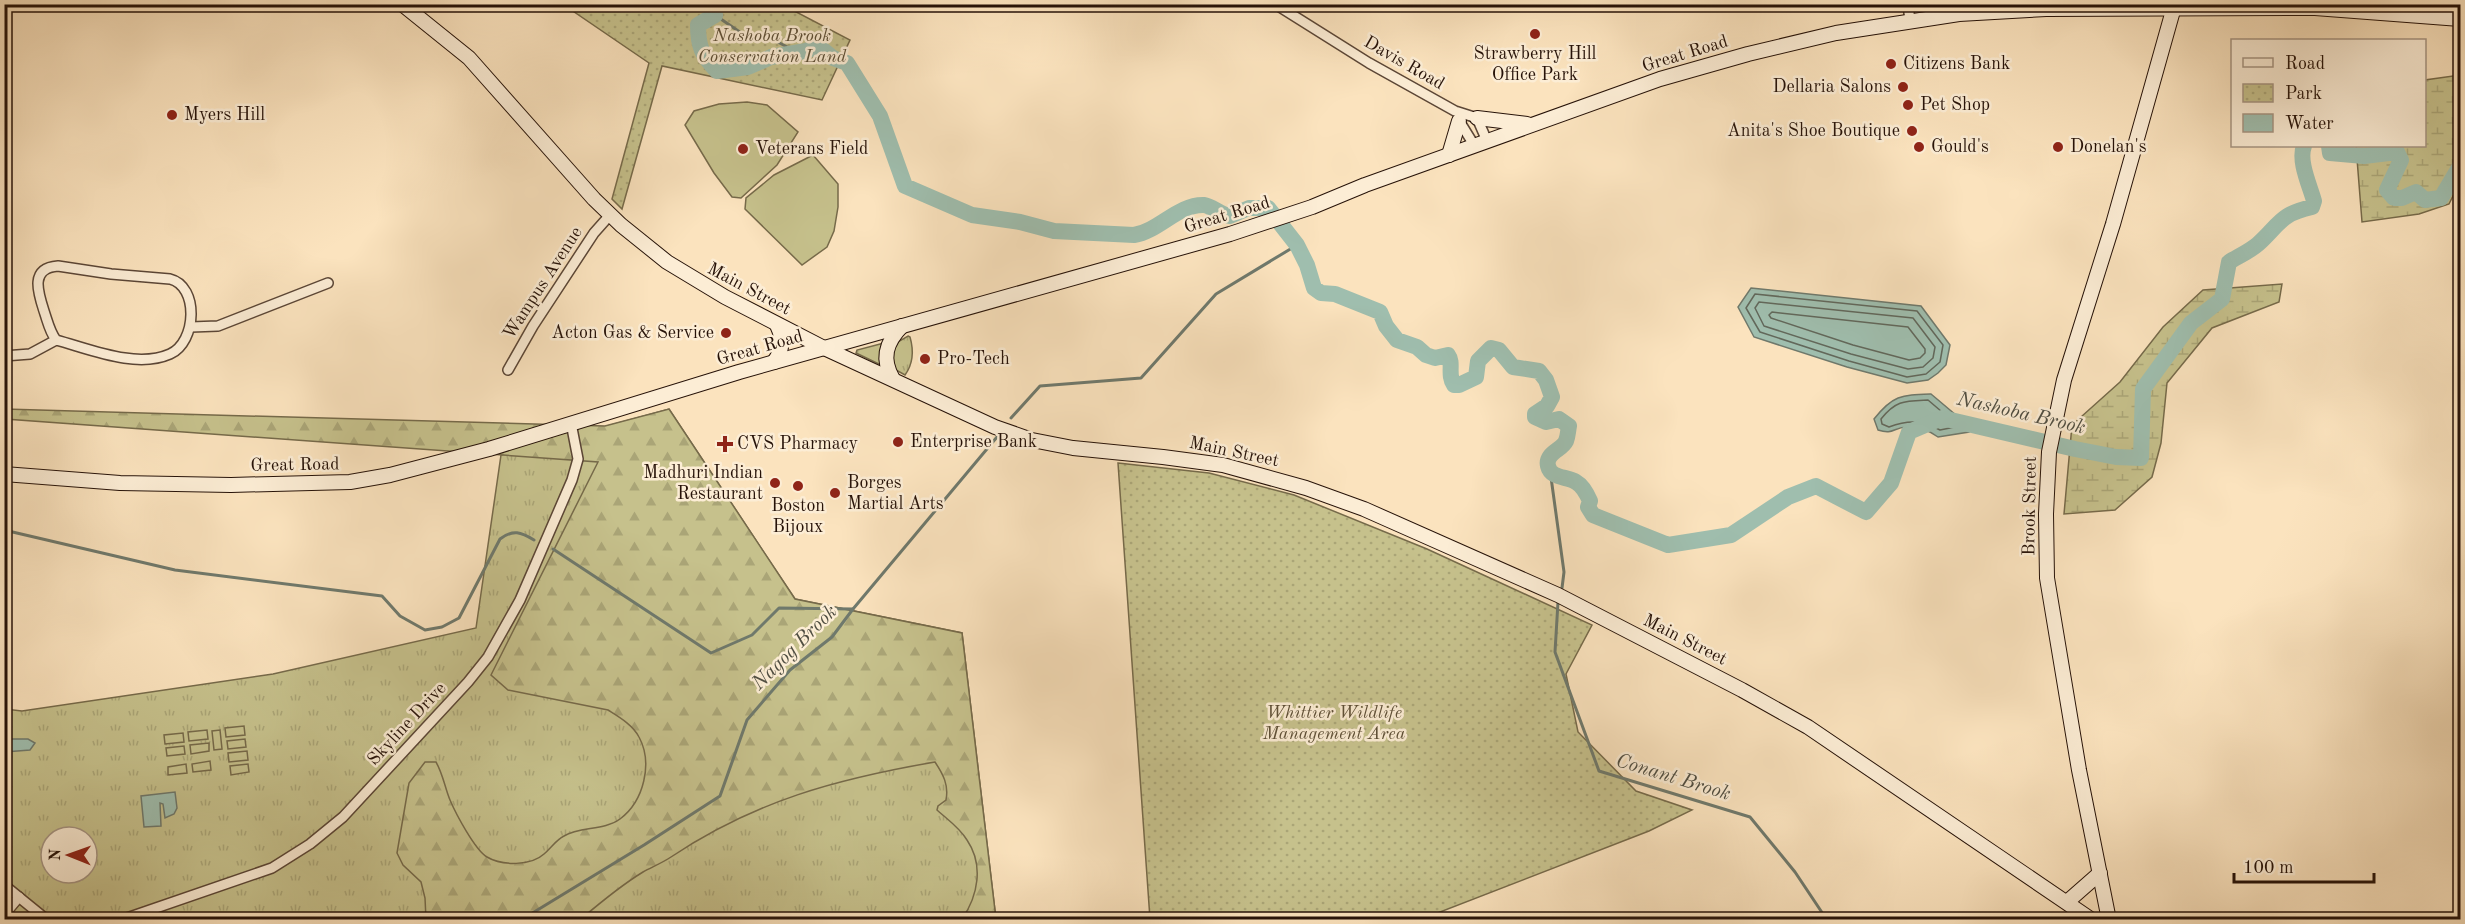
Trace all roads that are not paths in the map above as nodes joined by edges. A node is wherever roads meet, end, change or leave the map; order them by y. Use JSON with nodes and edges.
{"nodes":[{"id":1,"x":402,"y":4,"type":"edge"},
{"id":2,"x":1275,"y":4,"type":"edge"},
{"id":3,"x":1908,"y":4,"type":"edge"},
{"id":4,"x":2288,"y":6,"type":"edge"},
{"id":5,"x":2329,"y":6,"type":"edge"},
{"id":6,"x":2174,"y":8,"type":"junction"},
{"id":7,"x":2460,"y":19,"type":"edge"},
{"id":8,"x":1910,"y":21,"type":"junction"},
{"id":9,"x":1457,"y":116,"type":"junction"},
{"id":10,"x":1477,"y":118,"type":"junction"},
{"id":11,"x":1533,"y":124,"type":"junction"},
{"id":12,"x":1481,"y":143,"type":"junction"},
{"id":13,"x":1449,"y":155,"type":"junction"},
{"id":14,"x":610,"y":215,"type":"junction"},
{"id":15,"x":328,"y":283,"type":"dead end"},
{"id":16,"x":777,"y":325,"type":"junction"},
{"id":17,"x":902,"y":326,"type":"junction"},
{"id":18,"x":191,"y":327,"type":"junction"},
{"id":19,"x":56,"y":340,"type":"junction"},
{"id":20,"x":824,"y":348,"type":"junction"},
{"id":21,"x":4,"y":356,"type":"edge"},
{"id":22,"x":774,"y":362,"type":"junction"},
{"id":23,"x":508,"y":370,"type":"dead end"},
{"id":24,"x":893,"y":379,"type":"junction"},
{"id":25,"x":571,"y":423,"type":"junction"},
{"id":26,"x":4,"y":474,"type":"edge"},
{"id":27,"x":2100,"y":873,"type":"junction"},
{"id":28,"x":4,"y":885,"type":"edge"},
{"id":29,"x":19,"y":897,"type":"junction"},
{"id":30,"x":2067,"y":902,"type":"junction"},
{"id":31,"x":4,"y":915,"type":"edge"},
{"id":32,"x":47,"y":920,"type":"edge"},
{"id":33,"x":122,"y":920,"type":"edge"},
{"id":34,"x":2092,"y":920,"type":"edge"},
{"id":35,"x":2109,"y":920,"type":"edge"}],
"edges":[{"from":1,"to":14,"type":"main road","name":"Main Street"},
{"from":2,"to":9,"type":"street","name":"Davis Road"},
{"from":3,"to":8,"type":"street"},
{"from":4,"to":5,"type":"main road","name":"Great Road"},
{"from":4,"to":6,"type":"main road","name":"Great Road"},
{"from":5,"to":7,"type":"main road","name":"Great Road"},
{"from":6,"to":8,"type":"main road","name":"Great Road"},
{"from":6,"to":27,"type":"main road","name":"Brook Street"},
{"from":8,"to":11,"type":"main road","name":"Great Road"},
{"from":9,"to":10,"type":"street","name":"Davis Road"},
{"from":9,"to":12,"type":"street","name":"Davis Road"},
{"from":9,"to":13,"type":"main road"},
{"from":10,"to":11,"type":"main road"},
{"from":10,"to":12,"type":"street"},
{"from":11,"to":12,"type":"main road","name":"Great Road"},
{"from":12,"to":13,"type":"main road","name":"Great Road"},
{"from":13,"to":17,"type":"main road","name":"Great Road"},
{"from":14,"to":16,"type":"main road","name":"Main Street"},
{"from":14,"to":23,"type":"street","name":"Wampus Avenue"},
{"from":15,"to":18,"type":"street"},
{"from":16,"to":20,"type":"main road","name":"Main Street"},
{"from":16,"to":22,"type":"main road"},
{"from":17,"to":20,"type":"main road","name":"Great Road"},
{"from":17,"to":24,"type":"main road"},
{"from":18,"to":19,"type":"street"},
{"from":18,"to":19,"type":"street"},
{"from":19,"to":21,"type":"street"},
{"from":20,"to":22,"type":"main road","name":"Great Road"},
{"from":20,"to":24,"type":"main road","name":"Main Street"},
{"from":22,"to":25,"type":"main road","name":"Great Road"},
{"from":24,"to":30,"type":"main road","name":"Main Street"},
{"from":25,"to":26,"type":"main road","name":"Great Road"},
{"from":25,"to":33,"type":"street","name":"Skyline Drive"},
{"from":27,"to":30,"type":"main road"},
{"from":27,"to":35,"type":"main road","name":"Brook Street"},
{"from":28,"to":29,"type":"street"},
{"from":29,"to":31,"type":"street"},
{"from":29,"to":32,"type":"street"},
{"from":30,"to":34,"type":"main road","name":"Main Street"}]}
